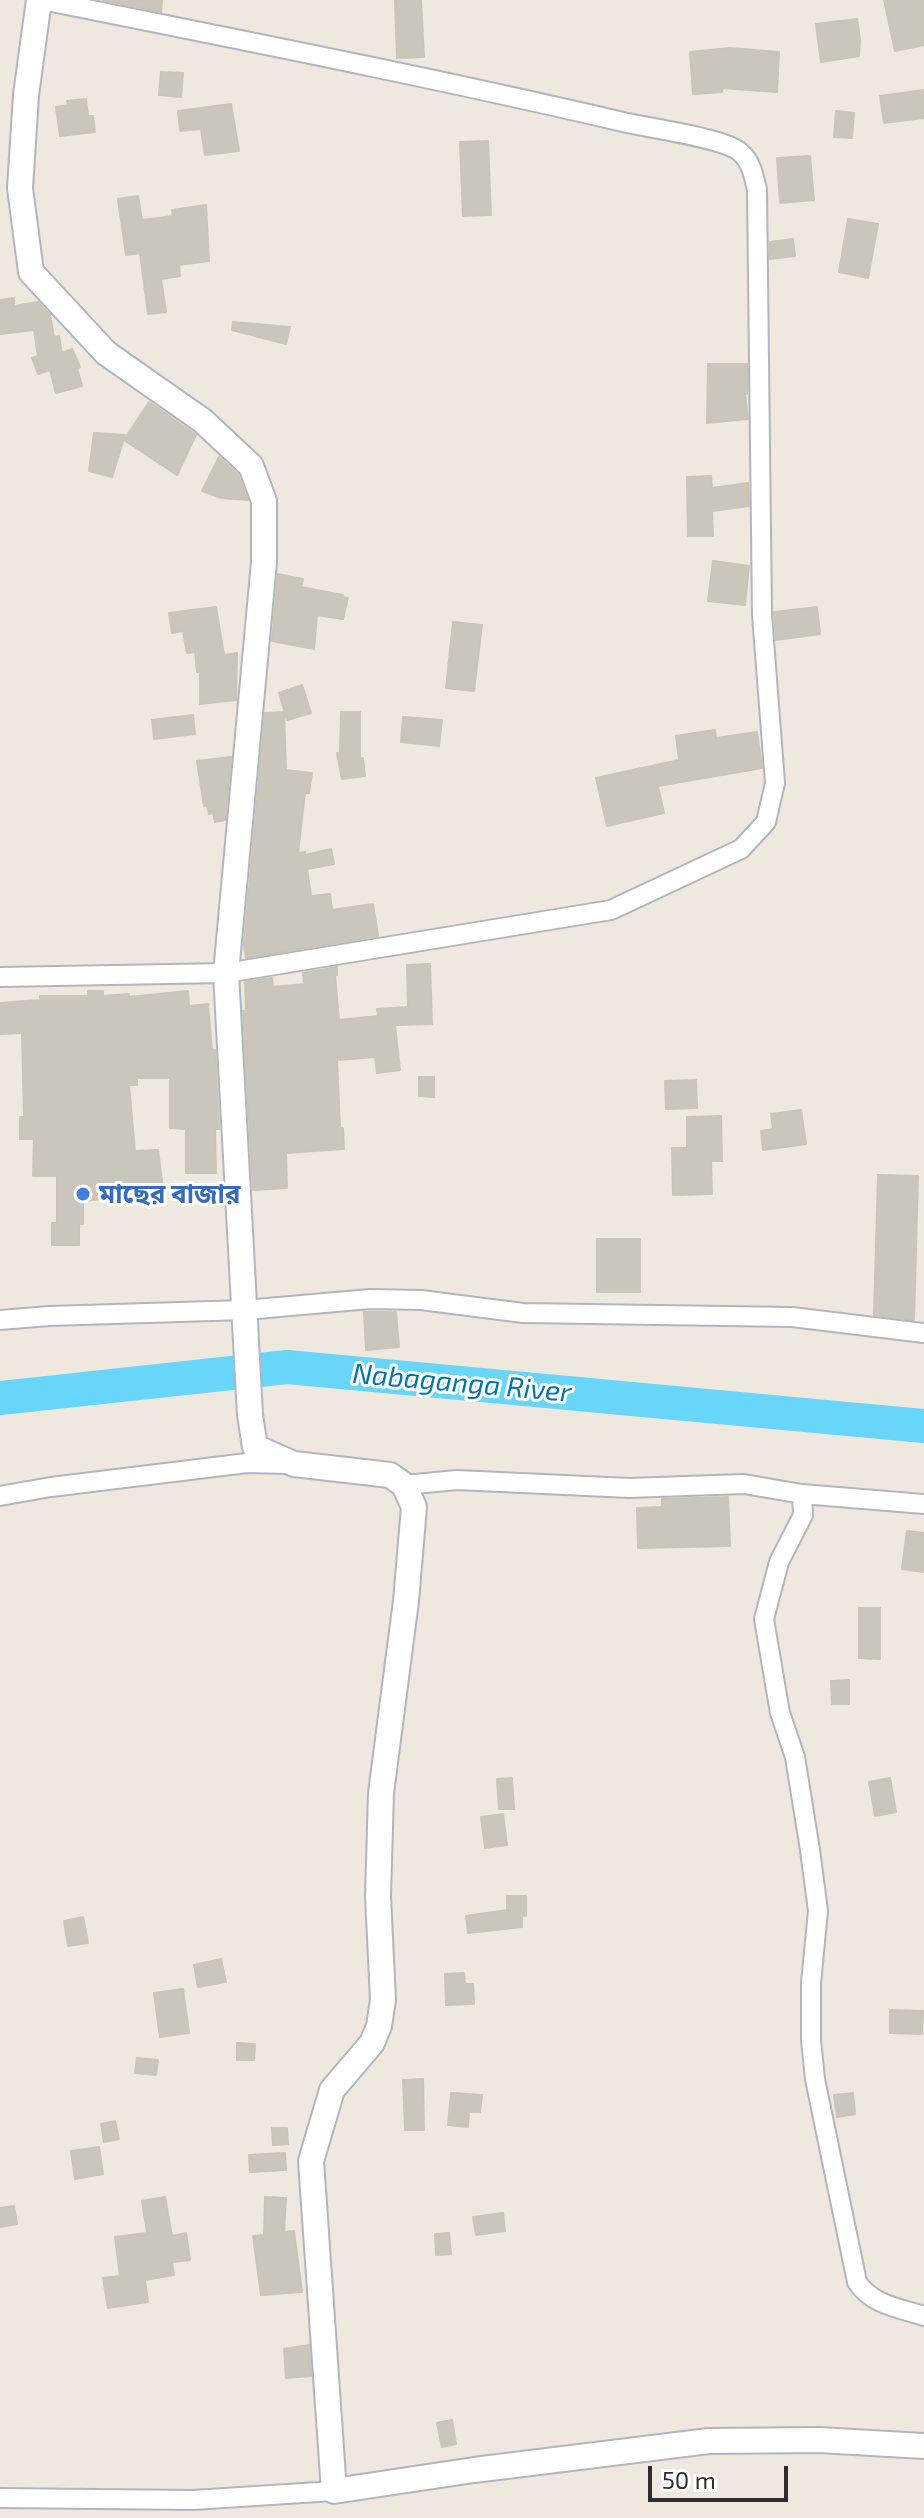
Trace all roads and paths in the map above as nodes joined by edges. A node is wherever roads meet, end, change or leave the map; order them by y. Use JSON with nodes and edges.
{"nodes":[{"id":1,"x":40,"y":0,"type":"edge"},
{"id":2,"x":226,"y":973,"type":"junction"},
{"id":3,"x":0,"y":977,"type":"edge"},
{"id":4,"x":0,"y":1320,"type":"edge"},
{"id":5,"x":245,"y":1322,"type":"junction"},
{"id":6,"x":924,"y":1333,"type":"edge"},
{"id":7,"x":294,"y":1464,"type":"junction"},
{"id":8,"x":404,"y":1485,"type":"junction"},
{"id":9,"x":802,"y":1494,"type":"junction"},
{"id":10,"x":0,"y":1496,"type":"edge"},
{"id":11,"x":924,"y":1504,"type":"edge"},
{"id":12,"x":924,"y":2316,"type":"edge"},
{"id":13,"x":924,"y":2446,"type":"edge"},
{"id":14,"x":334,"y":2491,"type":"junction"},
{"id":15,"x":0,"y":2498,"type":"edge"}],
"edges":[{"from":1,"to":2,"type":"main road"},
{"from":1,"to":2,"type":"street"},
{"from":2,"to":3,"type":"street"},
{"from":2,"to":5,"type":"main road"},
{"from":4,"to":5,"type":"street"},
{"from":5,"to":6,"type":"street"},
{"from":5,"to":7,"type":"main road"},
{"from":7,"to":8,"type":"main road"},
{"from":7,"to":10,"type":"street"},
{"from":8,"to":9,"type":"street"},
{"from":8,"to":14,"type":"main road"},
{"from":9,"to":11,"type":"street"},
{"from":9,"to":12,"type":"street"},
{"from":13,"to":14,"type":"main road"},
{"from":14,"to":15,"type":"street"}]}
